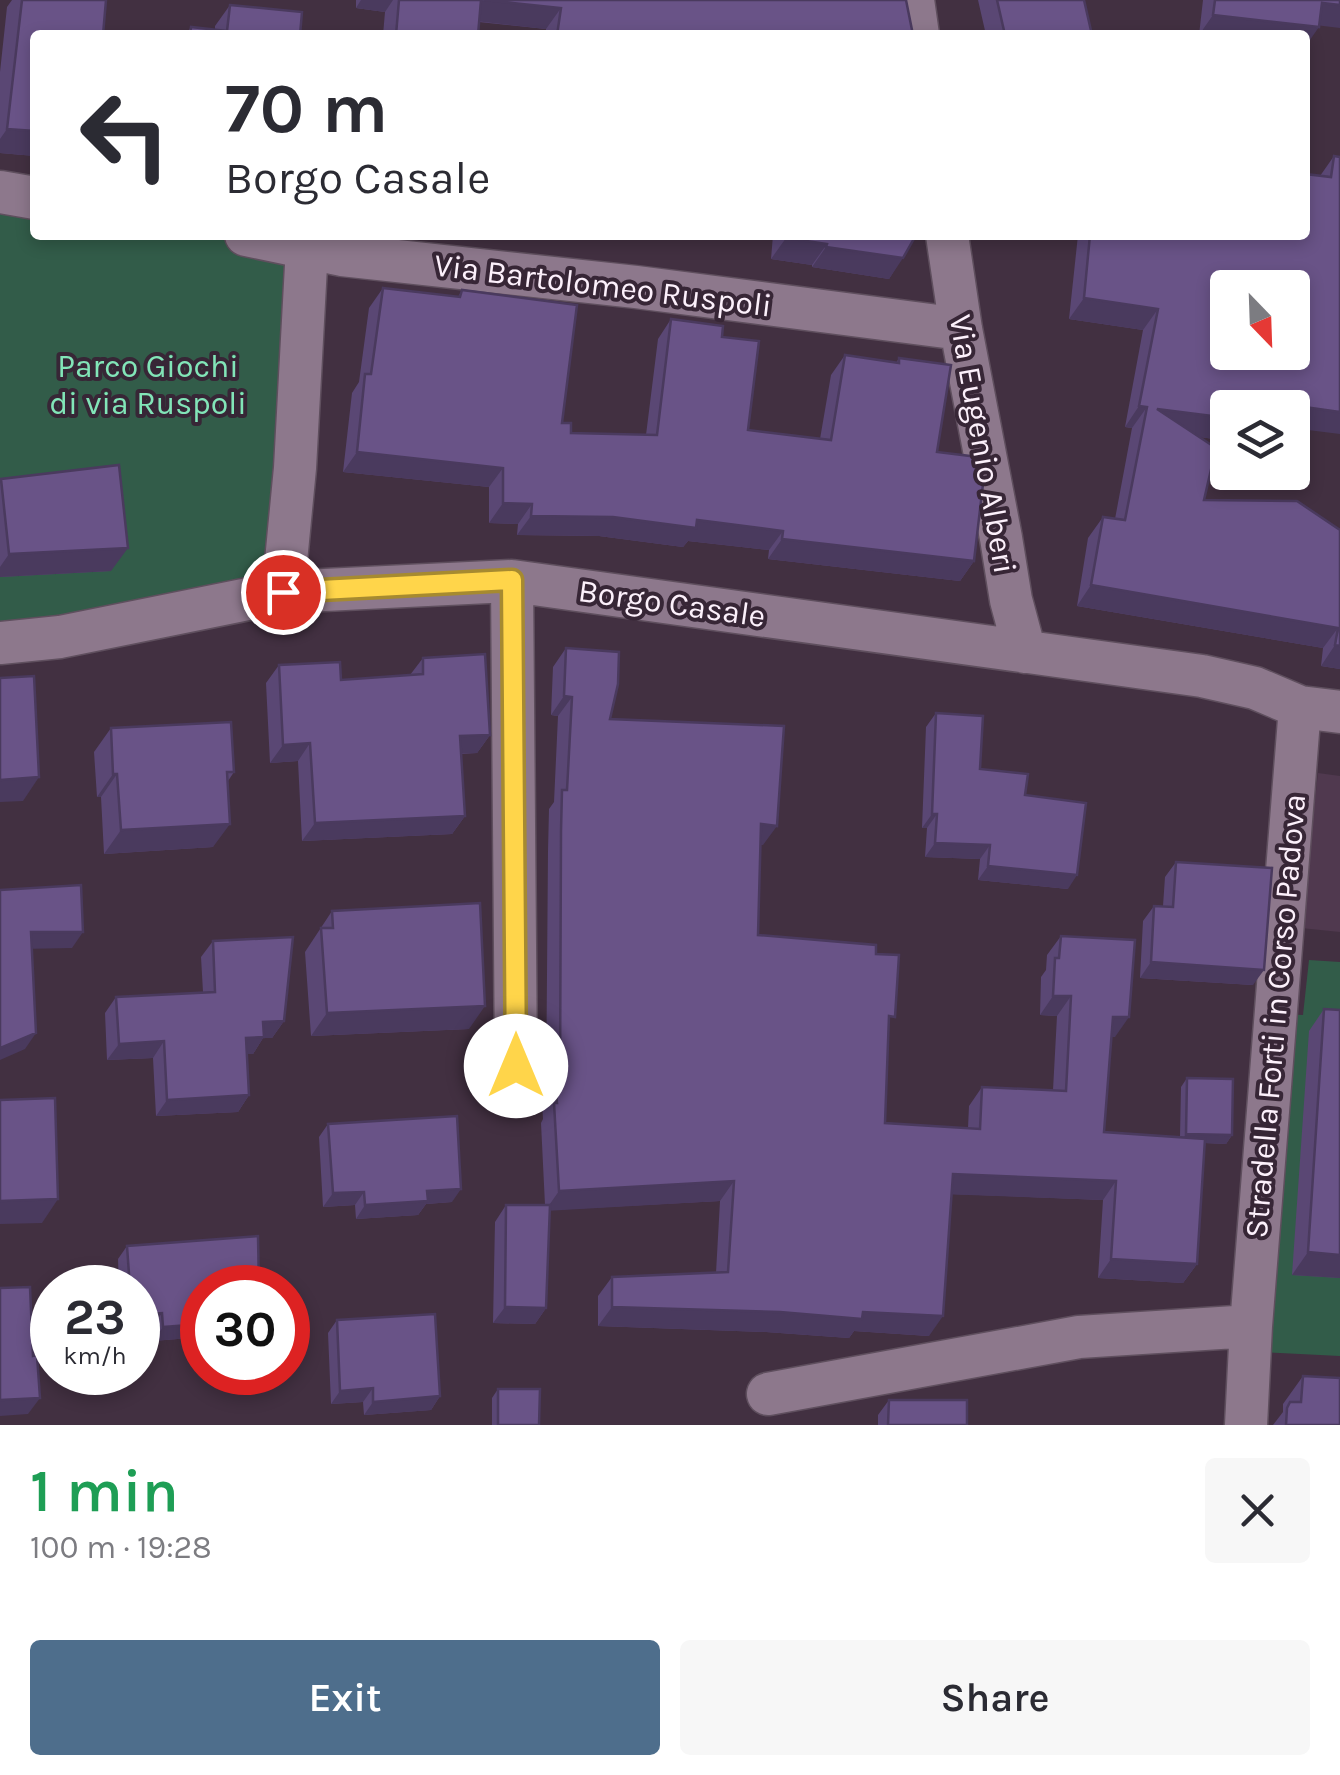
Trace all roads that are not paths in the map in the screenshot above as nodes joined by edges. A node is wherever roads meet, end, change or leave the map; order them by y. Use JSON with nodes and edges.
{"nodes":[{"id":1,"x":913,"y":0,"type":"edge"},
{"id":2,"x":917,"y":30,"type":"edge"},
{"id":3,"x":0,"y":192,"type":"edge"},
{"id":4,"x":30,"y":197,"type":"edge"},
{"id":5,"x":271,"y":240,"type":"edge"},
{"id":6,"x":948,"y":240,"type":"edge"},
{"id":7,"x":307,"y":247,"type":"junction"},
{"id":8,"x":960,"y":330,"type":"junction"},
{"id":9,"x":512,"y":580,"type":"junction"},
{"id":10,"x":283,"y":592,"type":"junction"},
{"id":11,"x":0,"y":643,"type":"edge"},
{"id":12,"x":1025,"y":652,"type":"junction"},
{"id":13,"x":1320,"y":710,"type":"edge"},
{"id":14,"x":516,"y":1066,"type":"dead end"},
{"id":15,"x":1250,"y":1326,"type":"junction"},
{"id":16,"x":768,"y":1394,"type":"dead end"},
{"id":17,"x":1246,"y":1425,"type":"edge"}],
"edges":[{"from":1,"to":2,"type":"street"},
{"from":3,"to":4,"type":"street"},
{"from":5,"to":7,"type":"street","name":"Via Bartolomeo Ruspoli"},
{"from":6,"to":8,"type":"street","name":"Via Eugenio Alberi"},
{"from":7,"to":8,"type":"street","name":"Via Bartolomeo Ruspoli"},
{"from":7,"to":10,"type":"street"},
{"from":8,"to":12,"type":"street","name":"Via Eugenio Alberi"},
{"from":9,"to":10,"type":"street","name":"Borgo Casale"},
{"from":9,"to":12,"type":"street","name":"Borgo Casale"},
{"from":9,"to":14,"type":"street"},
{"from":10,"to":11,"type":"street","name":"Borgo Casale"},
{"from":12,"to":13,"type":"street","name":"Borgo Casale"},
{"from":13,"to":15,"type":"street","name":"Stradella Forti in Corso Padova"},
{"from":15,"to":16,"type":"street"},
{"from":15,"to":17,"type":"street","name":"Stradella Forti in Corso Padova"}]}
